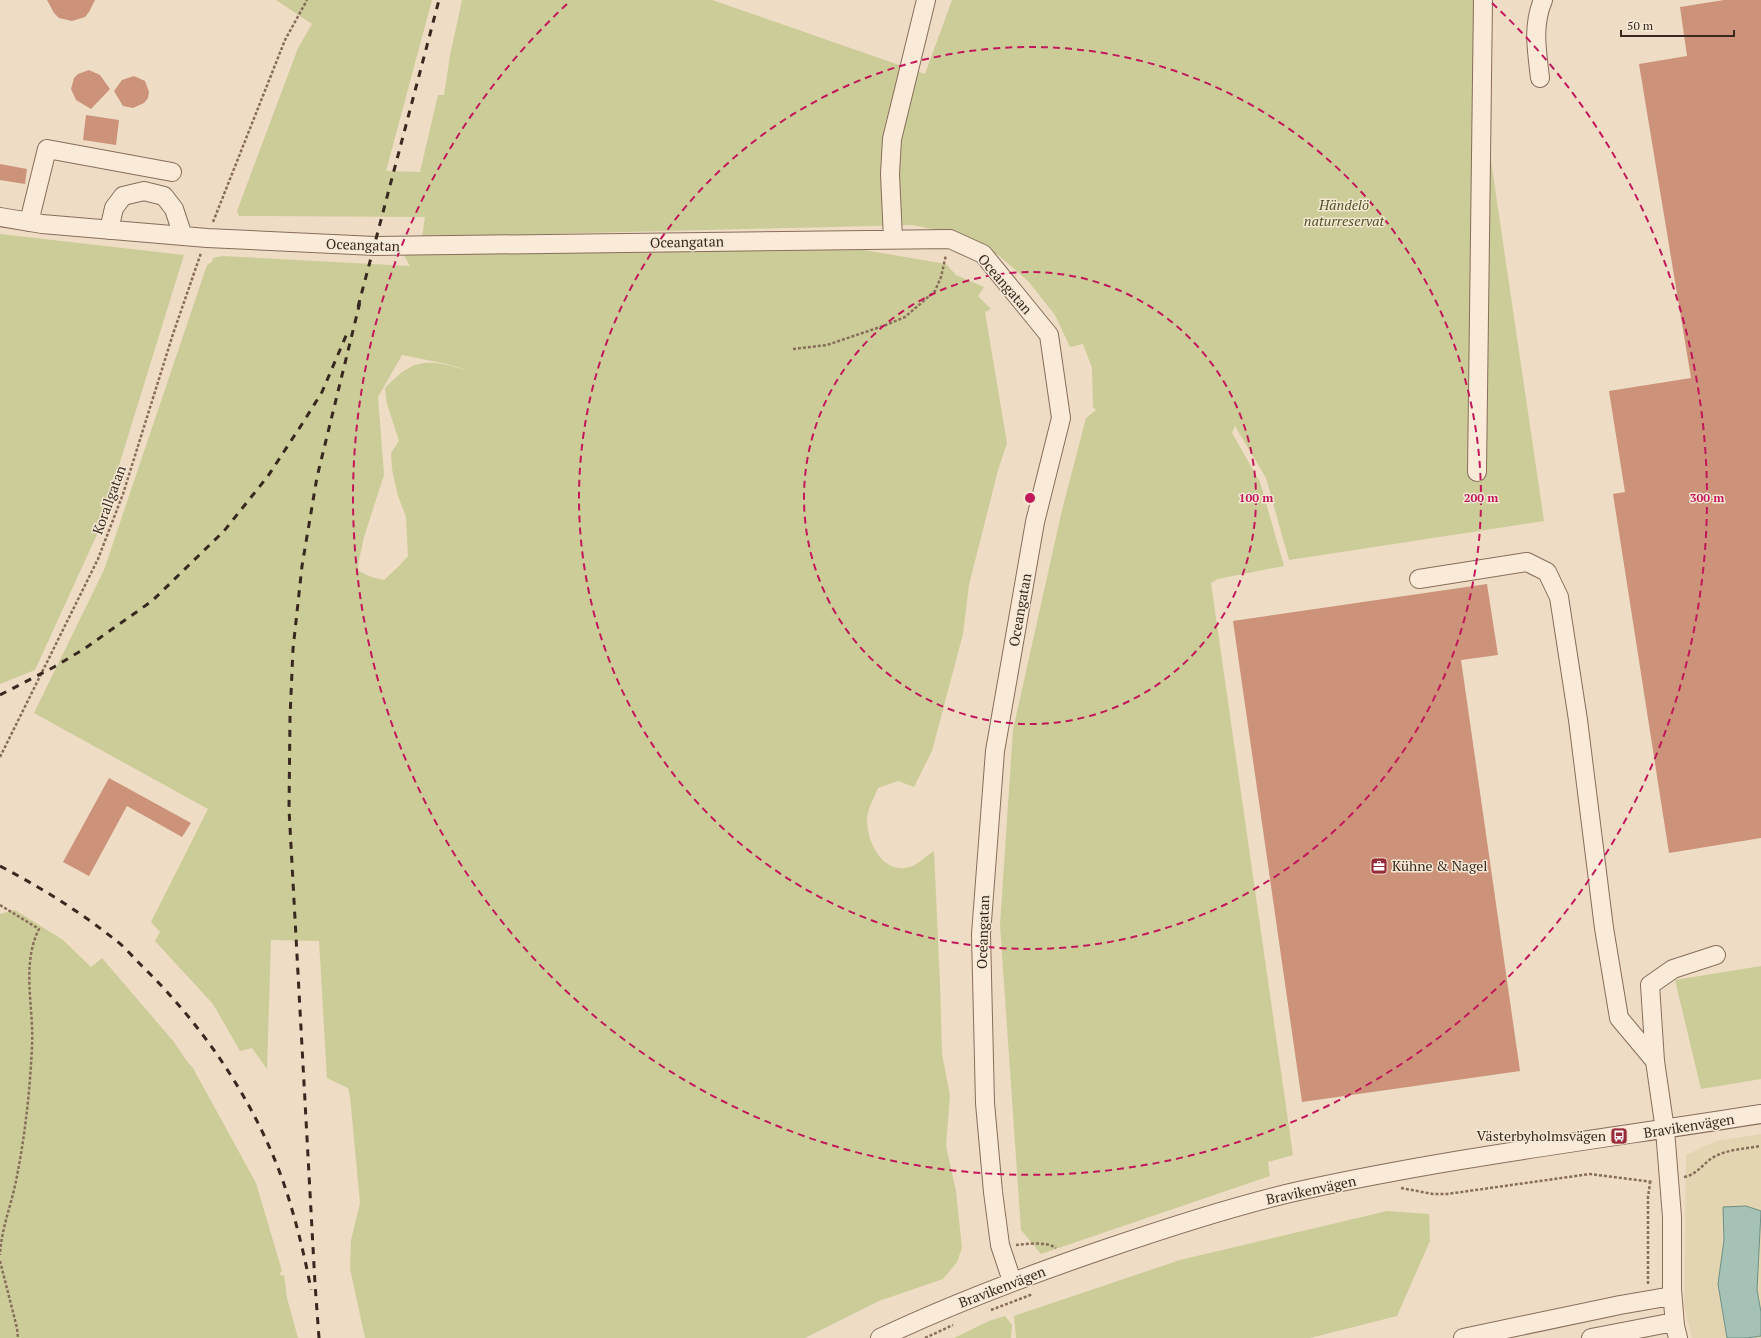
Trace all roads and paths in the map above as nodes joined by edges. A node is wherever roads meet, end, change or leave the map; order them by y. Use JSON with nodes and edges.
{"nodes":[{"id":1,"x":307,"y":0,"type":"edge"},
{"id":2,"x":926,"y":0,"type":"edge"},
{"id":3,"x":1483,"y":0,"type":"edge"},
{"id":4,"x":1543,"y":0,"type":"edge"},
{"id":5,"x":1540,"y":78,"type":"dead end"},
{"id":6,"x":172,"y":172,"type":"dead end"},
{"id":7,"x":0,"y":217,"type":"edge"},
{"id":8,"x":29,"y":222,"type":"junction"},
{"id":9,"x":109,"y":230,"type":"junction"},
{"id":10,"x":183,"y":236,"type":"junction"},
{"id":11,"x":207,"y":238,"type":"junction"},
{"id":12,"x":893,"y":239,"type":"junction"},
{"id":13,"x":950,"y":239,"type":"junction"},
{"id":14,"x":793,"y":348,"type":"dead end"},
{"id":15,"x":1477,"y":472,"type":"dead end"},
{"id":16,"x":1419,"y":579,"type":"dead end"},
{"id":17,"x":0,"y":757,"type":"edge"},
{"id":18,"x":0,"y":905,"type":"edge"},
{"id":19,"x":1716,"y":955,"type":"dead end"},
{"id":20,"x":1655,"y":1061,"type":"junction"},
{"id":21,"x":1761,"y":1114,"type":"edge"},
{"id":22,"x":1665,"y":1130,"type":"junction"},
{"id":23,"x":1761,"y":1146,"type":"edge"},
{"id":24,"x":1668,"y":1180,"type":"junction"},
{"id":25,"x":1650,"y":1183,"type":"junction"},
{"id":26,"x":1395,"y":1188,"type":"dead end"},
{"id":27,"x":1000,"y":1245,"type":"junction"},
{"id":28,"x":0,"y":1255,"type":"edge"},
{"id":29,"x":0,"y":1261,"type":"edge"},
{"id":30,"x":1063,"y":1264,"type":"junction"},
{"id":31,"x":1012,"y":1281,"type":"junction"},
{"id":32,"x":1039,"y":1292,"type":"dead end"},
{"id":33,"x":1672,"y":1296,"type":"junction"},
{"id":34,"x":1648,"y":1301,"type":"junction"},
{"id":35,"x":987,"y":1311,"type":"dead end"},
{"id":36,"x":958,"y":1323,"type":"dead end"},
{"id":37,"x":1676,"y":1330,"type":"edge"},
{"id":38,"x":18,"y":1338,"type":"edge"},
{"id":39,"x":880,"y":1338,"type":"edge"},
{"id":40,"x":925,"y":1338,"type":"edge"},
{"id":41,"x":1463,"y":1338,"type":"edge"},
{"id":42,"x":1591,"y":1338,"type":"edge"}],
"edges":[{"from":1,"to":11,"type":"path","name":"Korallgatan"},
{"from":2,"to":12,"type":"street"},
{"from":3,"to":15,"type":"street"},
{"from":4,"to":5,"type":"street"},
{"from":6,"to":8,"type":"street"},
{"from":7,"to":8,"type":"street","name":"Oceangatan"},
{"from":8,"to":9,"type":"street","name":"Oceangatan"},
{"from":9,"to":10,"type":"street","name":"Oceangatan"},
{"from":9,"to":10,"type":"street"},
{"from":10,"to":11,"type":"street","name":"Oceangatan"},
{"from":11,"to":12,"type":"street","name":"Oceangatan"},
{"from":11,"to":17,"type":"path","name":"Korallgatan"},
{"from":12,"to":13,"type":"street","name":"Oceangatan"},
{"from":13,"to":14,"type":"path"},
{"from":13,"to":27,"type":"street","name":"Oceangatan"},
{"from":16,"to":20,"type":"street"},
{"from":18,"to":28,"type":"path"},
{"from":19,"to":20,"type":"street"},
{"from":20,"to":22,"type":"street"},
{"from":21,"to":22,"type":"street","name":"Bravikenvägen"},
{"from":22,"to":24,"type":"street"},
{"from":22,"to":30,"type":"street","name":"Bravikenvägen"},
{"from":23,"to":24,"type":"path"},
{"from":24,"to":25,"type":"path"},
{"from":24,"to":33,"type":"street"},
{"from":25,"to":26,"type":"path"},
{"from":25,"to":34,"type":"path"},
{"from":27,"to":30,"type":"path"},
{"from":27,"to":31,"type":"street","name":"Oceangatan"},
{"from":29,"to":38,"type":"path"},
{"from":30,"to":31,"type":"street","name":"Bravikenvägen"},
{"from":31,"to":39,"type":"street","name":"Bravikenvägen"},
{"from":32,"to":35,"type":"path"},
{"from":33,"to":34,"type":"street"},
{"from":33,"to":37,"type":"street"},
{"from":34,"to":41,"type":"street"},
{"from":36,"to":40,"type":"path"},
{"from":37,"to":42,"type":"street"}]}
